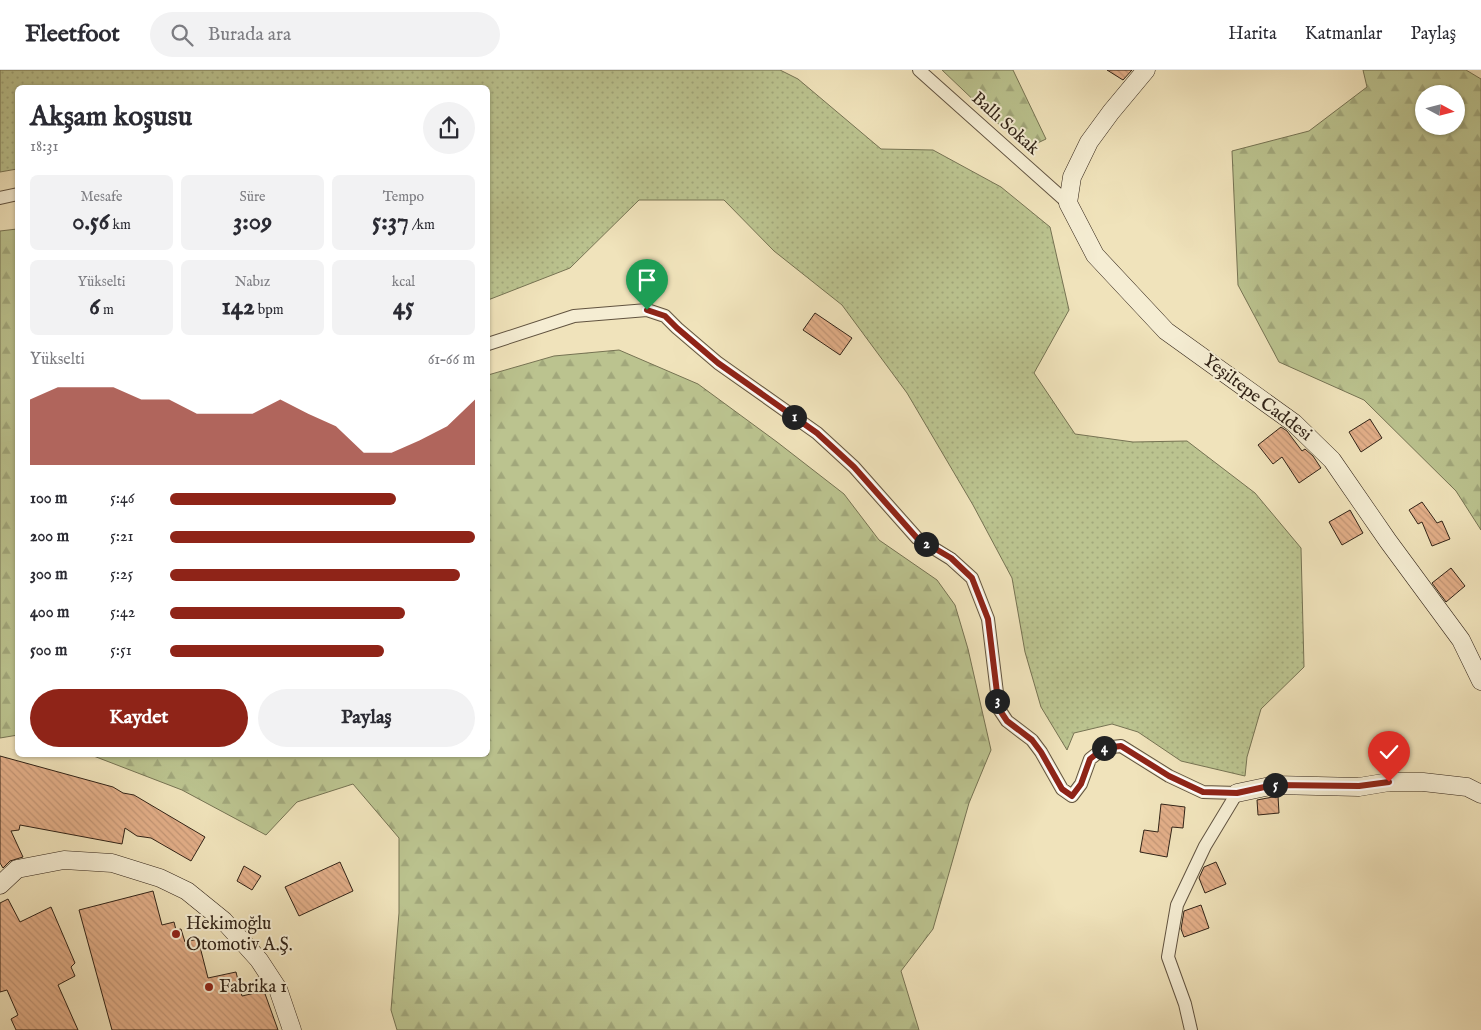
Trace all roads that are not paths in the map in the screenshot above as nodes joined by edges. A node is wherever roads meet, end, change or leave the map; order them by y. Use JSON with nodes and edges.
{"nodes":[{"id":1,"x":919,"y":70,"type":"edge"},
{"id":2,"x":1146,"y":70,"type":"edge"},
{"id":3,"x":15,"y":195,"type":"edge"},
{"id":4,"x":0,"y":198,"type":"edge"},
{"id":5,"x":1068,"y":203,"type":"junction"},
{"id":6,"x":490,"y":343,"type":"edge"},
{"id":7,"x":1479,"y":670,"type":"edge"},
{"id":8,"x":1237,"y":793,"type":"junction"},
{"id":9,"x":1481,"y":794,"type":"edge"},
{"id":10,"x":0,"y":885,"type":"edge"},
{"id":11,"x":292,"y":1030,"type":"edge"},
{"id":12,"x":1191,"y":1030,"type":"edge"}],
"edges":[{"from":1,"to":5,"type":"street","name":"Ballı Sokak"},
{"from":2,"to":5,"type":"street"},
{"from":3,"to":4,"type":"street"},
{"from":5,"to":7,"type":"street","name":"Yeşiltepe Caddesi"},
{"from":6,"to":8,"type":"street"},
{"from":8,"to":9,"type":"street"},
{"from":8,"to":12,"type":"street"},
{"from":10,"to":11,"type":"street"}]}
